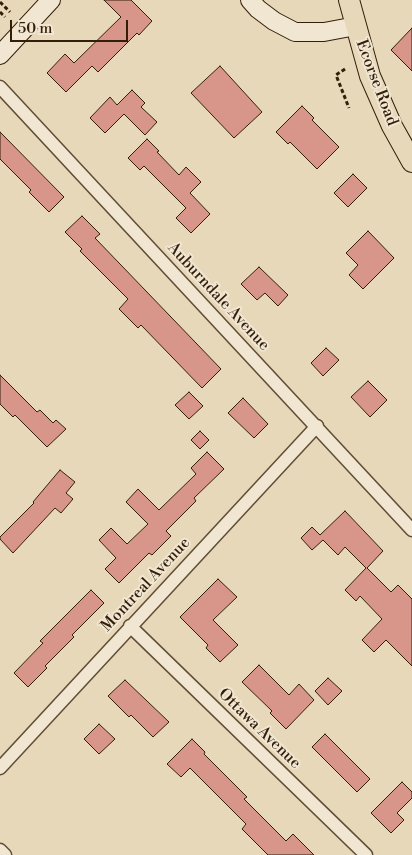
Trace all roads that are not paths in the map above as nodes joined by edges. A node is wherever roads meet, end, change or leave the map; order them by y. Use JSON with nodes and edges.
{"nodes":[{"id":1,"x":51,"y":0,"type":"edge"},
{"id":2,"x":250,"y":0,"type":"edge"},
{"id":3,"x":349,"y":0,"type":"edge"},
{"id":4,"x":356,"y":26,"type":"junction"},
{"id":5,"x":0,"y":55,"type":"edge"},
{"id":6,"x":0,"y":87,"type":"edge"},
{"id":7,"x":412,"y":162,"type":"edge"},
{"id":8,"x":317,"y":426,"type":"junction"},
{"id":9,"x":412,"y":530,"type":"edge"},
{"id":10,"x":130,"y":626,"type":"junction"},
{"id":11,"x":0,"y":768,"type":"edge"},
{"id":12,"x":0,"y":850,"type":"edge"},
{"id":13,"x":5,"y":855,"type":"edge"},
{"id":14,"x":366,"y":855,"type":"edge"}],
"edges":[{"from":1,"to":5,"type":"main road"},
{"from":2,"to":4,"type":"main road"},
{"from":3,"to":4,"type":"main road","name":"Ecorse Road"},
{"from":4,"to":7,"type":"main road","name":"Ecorse Road"},
{"from":6,"to":8,"type":"street","name":"Auburndale Avenue"},
{"from":8,"to":9,"type":"street","name":"Auburndale Avenue"},
{"from":8,"to":10,"type":"street","name":"Montreal Avenue"},
{"from":10,"to":11,"type":"street","name":"Montreal Avenue"},
{"from":10,"to":14,"type":"street","name":"Ottawa Avenue"},
{"from":12,"to":13,"type":"street"}]}
